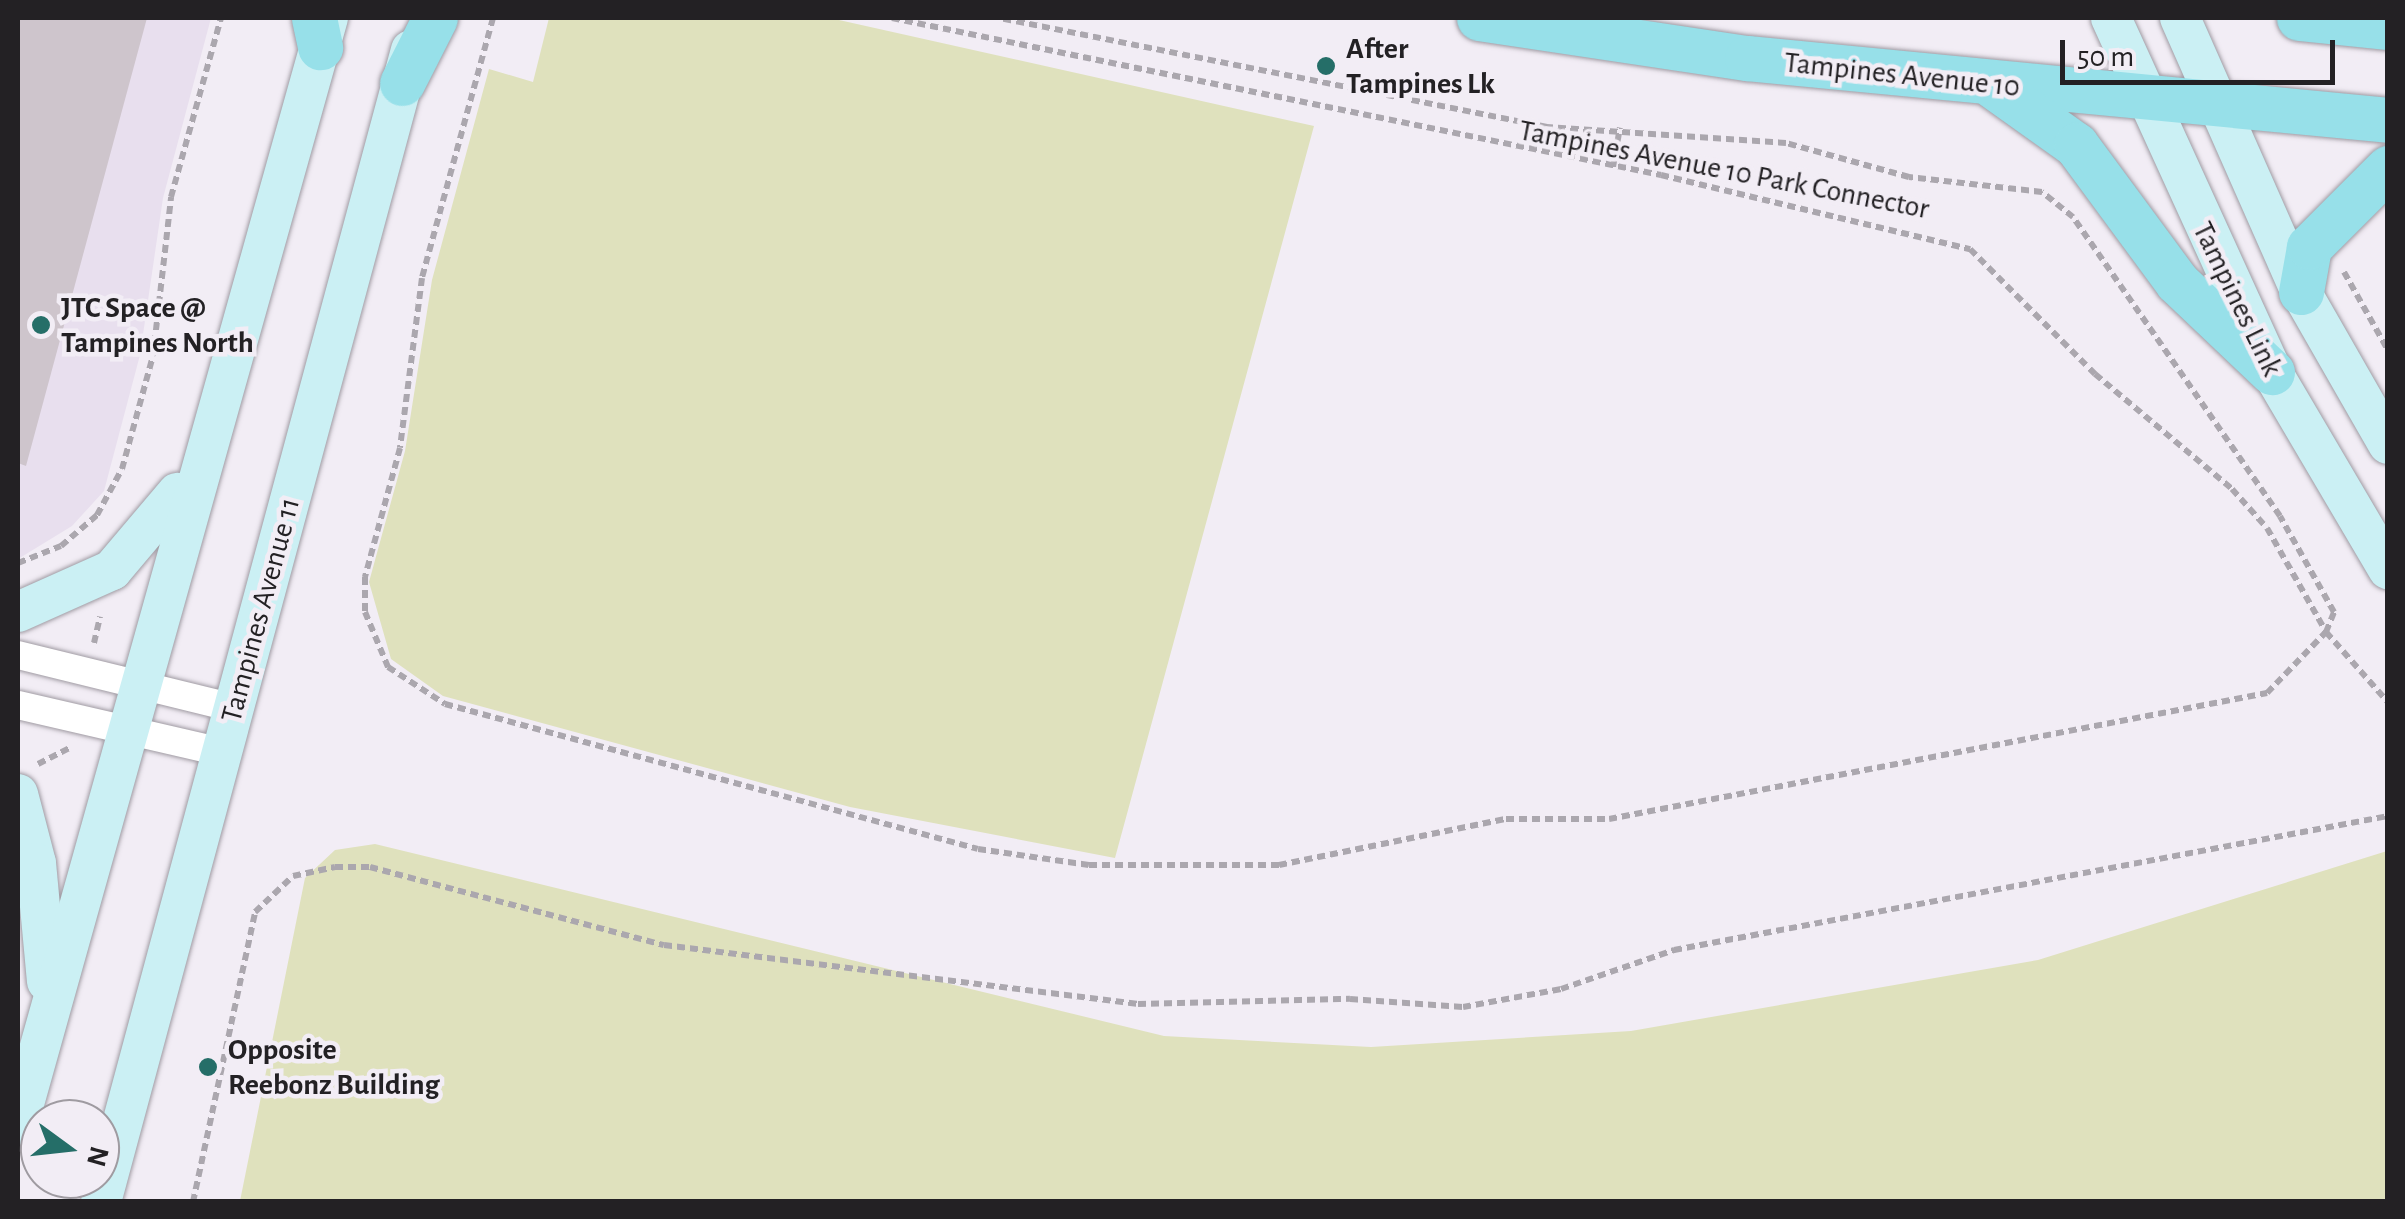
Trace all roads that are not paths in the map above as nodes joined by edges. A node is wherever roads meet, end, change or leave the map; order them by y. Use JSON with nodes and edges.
{"nodes":[{"id":1,"x":420,"y":18,"type":"edge"},
{"id":2,"x":435,"y":18,"type":"edge"},
{"id":3,"x":1479,"y":18,"type":"edge"},
{"id":4,"x":2111,"y":18,"type":"edge"},
{"id":5,"x":2180,"y":18,"type":"edge"},
{"id":6,"x":2299,"y":18,"type":"edge"},
{"id":7,"x":321,"y":27,"type":"edge"},
{"id":8,"x":2388,"y":27,"type":"edge"},
{"id":9,"x":402,"y":83,"type":"junction"},
{"id":10,"x":1989,"y":83,"type":"junction"},
{"id":11,"x":2145,"y":99,"type":"junction"},
{"id":12,"x":2220,"y":106,"type":"junction"},
{"id":13,"x":2388,"y":120,"type":"edge"},
{"id":14,"x":2388,"y":168,"type":"edge"},
{"id":15,"x":2301,"y":292,"type":"junction"},
{"id":16,"x":2272,"y":372,"type":"junction"},
{"id":17,"x":2388,"y":444,"type":"edge"},
{"id":18,"x":196,"y":463,"type":"junction"},
{"id":19,"x":2388,"y":569,"type":"edge"},
{"id":20,"x":18,"y":612,"type":"edge"},
{"id":21,"x":18,"y":655,"type":"edge"},
{"id":22,"x":135,"y":686,"type":"junction"},
{"id":23,"x":18,"y":705,"type":"edge"},
{"id":24,"x":234,"y":708,"type":"junction"},
{"id":25,"x":124,"y":729,"type":"junction"},
{"id":26,"x":222,"y":752,"type":"junction"},
{"id":27,"x":18,"y":794,"type":"edge"},
{"id":28,"x":49,"y":1000,"type":"junction"},
{"id":29,"x":18,"y":1125,"type":"edge"},
{"id":30,"x":101,"y":1202,"type":"edge"}],
"edges":[{"from":1,"to":9,"type":"main road","name":"Tampines Avenue 11"},
{"from":2,"to":9,"type":"main road"},
{"from":3,"to":10,"type":"main road","name":"Tampines Avenue 10"},
{"from":4,"to":11,"type":"main road","name":"Tampines Link"},
{"from":5,"to":12,"type":"main road","name":"Tampines Link"},
{"from":6,"to":8,"type":"main road"},
{"from":7,"to":18,"type":"main road"},
{"from":9,"to":24,"type":"main road","name":"Tampines Avenue 11"},
{"from":10,"to":11,"type":"main road","name":"Tampines Avenue 10"},
{"from":10,"to":16,"type":"main road"},
{"from":11,"to":12,"type":"main road","name":"Tampines Avenue 10"},
{"from":11,"to":16,"type":"main road","name":"Tampines Link"},
{"from":12,"to":13,"type":"main road","name":"Tampines Avenue 10"},
{"from":12,"to":15,"type":"main road","name":"Tampines Link"},
{"from":14,"to":15,"type":"main road"},
{"from":15,"to":17,"type":"main road","name":"Tampines Link"},
{"from":16,"to":19,"type":"main road","name":"Tampines Link"},
{"from":18,"to":20,"type":"main road"},
{"from":18,"to":22,"type":"main road"},
{"from":21,"to":22,"type":"street"},
{"from":22,"to":24,"type":"street"},
{"from":22,"to":25,"type":"main road"},
{"from":23,"to":25,"type":"street"},
{"from":24,"to":26,"type":"main road","name":"Tampines Avenue 11"},
{"from":25,"to":26,"type":"street"},
{"from":25,"to":28,"type":"main road"},
{"from":26,"to":30,"type":"main road","name":"Tampines Avenue 11"},
{"from":27,"to":28,"type":"main road"},
{"from":28,"to":29,"type":"main road"}]}
